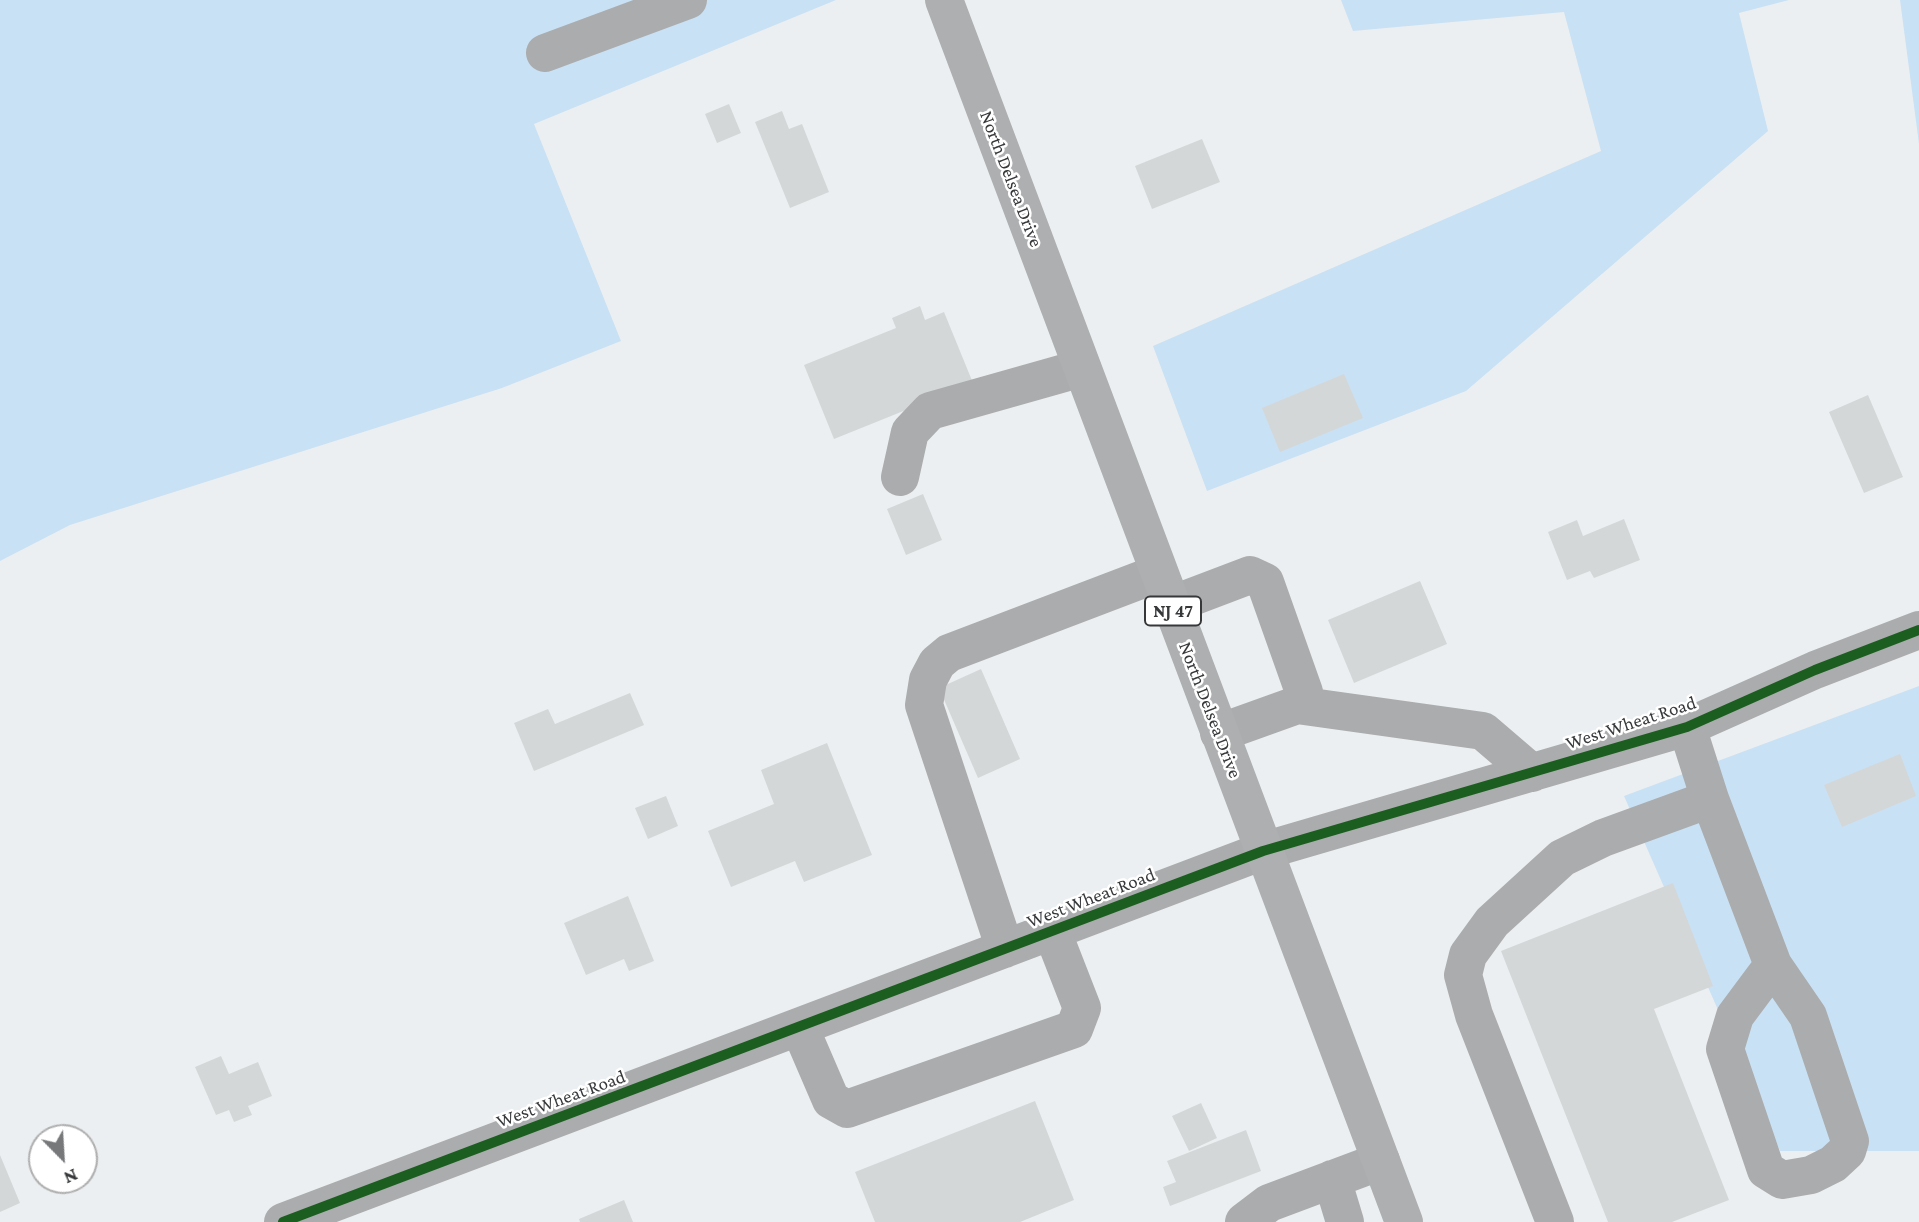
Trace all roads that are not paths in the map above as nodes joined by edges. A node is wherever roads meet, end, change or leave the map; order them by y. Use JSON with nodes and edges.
{"nodes":[{"id":1,"x":688,"y":0,"type":"edge"},
{"id":2,"x":944,"y":0,"type":"edge"},
{"id":3,"x":545,"y":53,"type":"dead end"},
{"id":4,"x":1082,"y":368,"type":"junction"},
{"id":5,"x":900,"y":477,"type":"dead end"},
{"id":6,"x":1165,"y":589,"type":"junction"},
{"id":7,"x":1919,"y":630,"type":"edge"},
{"id":8,"x":1297,"y":705,"type":"junction"},
{"id":9,"x":1688,"y":727,"type":"junction"},
{"id":10,"x":1219,"y":733,"type":"junction"},
{"id":11,"x":1532,"y":772,"type":"junction"},
{"id":12,"x":1710,"y":799,"type":"junction"},
{"id":13,"x":1263,"y":851,"type":"junction"},
{"id":14,"x":1052,"y":932,"type":"junction"},
{"id":15,"x":1005,"y":949,"type":"junction"},
{"id":16,"x":1773,"y":965,"type":"junction"},
{"id":17,"x":800,"y":1028,"type":"junction"},
{"id":18,"x":1381,"y":1161,"type":"junction"},
{"id":19,"x":1332,"y":1179,"type":"junction"},
{"id":20,"x":283,"y":1222,"type":"edge"},
{"id":21,"x":1244,"y":1222,"type":"edge"},
{"id":22,"x":1346,"y":1222,"type":"edge"},
{"id":23,"x":1404,"y":1222,"type":"edge"},
{"id":24,"x":1555,"y":1222,"type":"edge"}],
"edges":[{"from":1,"to":3,"type":"street"},
{"from":2,"to":4,"type":"main road","name":"North Delsea Drive","number":"NJ 47"},
{"from":4,"to":5,"type":"street"},
{"from":4,"to":6,"type":"main road","name":"North Delsea Drive","number":"NJ 47"},
{"from":6,"to":8,"type":"street"},
{"from":6,"to":10,"type":"main road","name":"North Delsea Drive","number":"NJ 47"},
{"from":6,"to":15,"type":"street"},
{"from":7,"to":9,"type":"street","name":"West Wheat Road"},
{"from":8,"to":10,"type":"street"},
{"from":8,"to":11,"type":"street"},
{"from":9,"to":11,"type":"street","name":"West Wheat Road"},
{"from":9,"to":12,"type":"street"},
{"from":10,"to":13,"type":"main road","name":"North Delsea Drive","number":"NJ 47"},
{"from":11,"to":13,"type":"street","name":"West Wheat Road"},
{"from":12,"to":16,"type":"street"},
{"from":12,"to":24,"type":"street"},
{"from":13,"to":14,"type":"street","name":"West Wheat Road"},
{"from":13,"to":18,"type":"main road","name":"North Delsea Drive","number":"NJ 47"},
{"from":14,"to":15,"type":"street","name":"West Wheat Road"},
{"from":14,"to":17,"type":"street"},
{"from":15,"to":17,"type":"street","name":"West Wheat Road"},
{"from":16,"to":16,"type":"street"},
{"from":17,"to":20,"type":"street","name":"West Wheat Road"},
{"from":18,"to":19,"type":"street"},
{"from":18,"to":23,"type":"main road","name":"North Delsea Drive","number":"NJ 47"},
{"from":19,"to":21,"type":"street"},
{"from":19,"to":22,"type":"street"}]}
